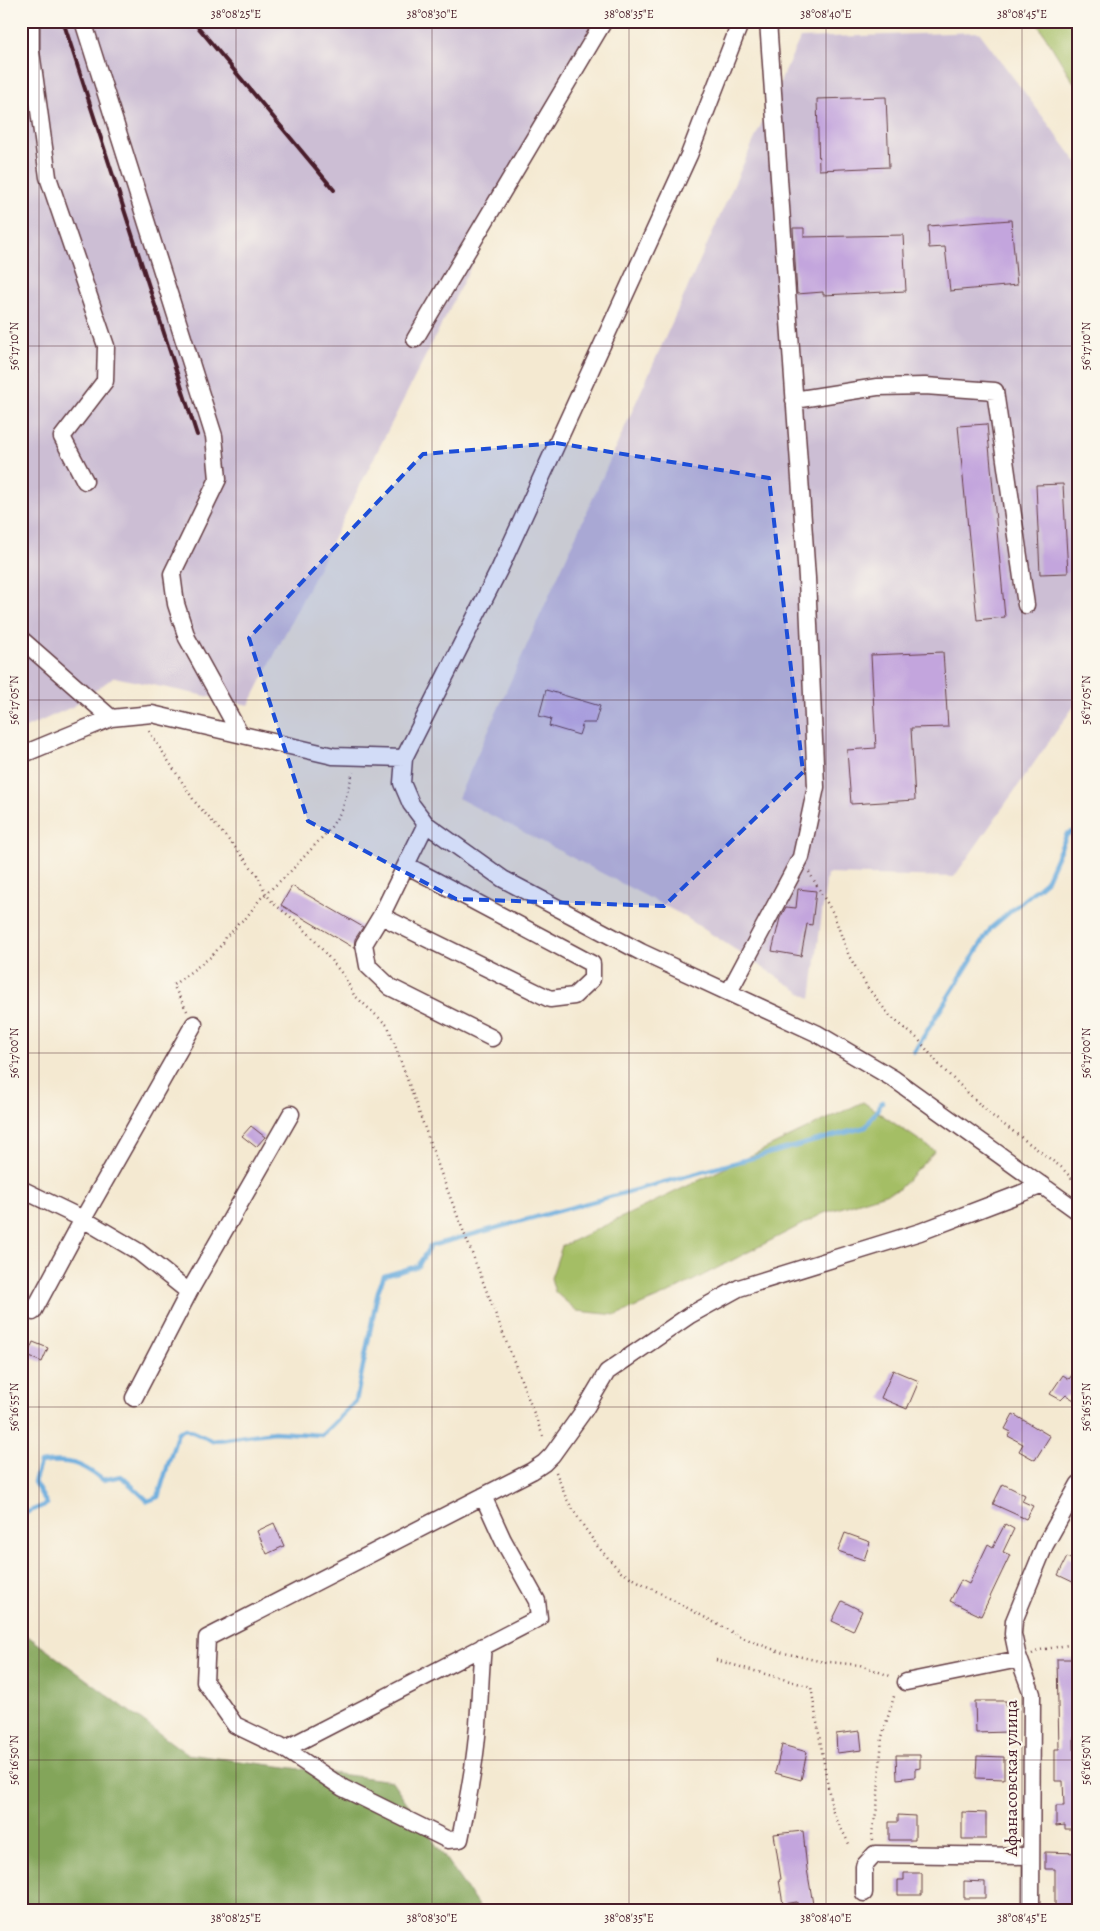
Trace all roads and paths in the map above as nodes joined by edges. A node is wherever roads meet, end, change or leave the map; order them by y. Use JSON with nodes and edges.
{"nodes":[{"id":1,"x":31,"y":21,"type":"edge"},
{"id":2,"x":83,"y":21,"type":"edge"},
{"id":3,"x":604,"y":21,"type":"edge"},
{"id":4,"x":741,"y":21,"type":"edge"},
{"id":5,"x":768,"y":21,"type":"edge"},
{"id":6,"x":415,"y":338,"type":"dead end"},
{"id":7,"x":794,"y":400,"type":"junction"},
{"id":8,"x":85,"y":481,"type":"dead end"},
{"id":9,"x":1026,"y":606,"type":"dead end"},
{"id":10,"x":21,"y":639,"type":"edge"},
{"id":11,"x":139,"y":715,"type":"junction"},
{"id":12,"x":111,"y":718,"type":"junction"},
{"id":13,"x":240,"y":734,"type":"junction"},
{"id":14,"x":21,"y":755,"type":"edge"},
{"id":15,"x":358,"y":756,"type":"junction"},
{"id":16,"x":404,"y":758,"type":"junction"},
{"id":17,"x":426,"y":824,"type":"junction"},
{"id":18,"x":801,"y":857,"type":"junction"},
{"id":19,"x":406,"y":864,"type":"junction"},
{"id":20,"x":266,"y":894,"type":"junction"},
{"id":21,"x":382,"y":916,"type":"junction"},
{"id":22,"x":729,"y":992,"type":"junction"},
{"id":23,"x":194,"y":1024,"type":"joint"},
{"id":24,"x":492,"y":1038,"type":"dead end"},
{"id":25,"x":291,"y":1114,"type":"dead end"},
{"id":26,"x":1043,"y":1185,"type":"junction"},
{"id":27,"x":1079,"y":1186,"type":"edge"},
{"id":28,"x":21,"y":1189,"type":"edge"},
{"id":29,"x":1079,"y":1212,"type":"edge"},
{"id":30,"x":83,"y":1219,"type":"junction"},
{"id":31,"x":189,"y":1292,"type":"junction"},
{"id":32,"x":33,"y":1312,"type":"dead end"},
{"id":33,"x":134,"y":1398,"type":"dead end"},
{"id":34,"x":550,"y":1457,"type":"junction"},
{"id":35,"x":1079,"y":1484,"type":"edge"},
{"id":36,"x":483,"y":1496,"type":"junction"},
{"id":37,"x":1079,"y":1644,"type":"edge"},
{"id":38,"x":483,"y":1646,"type":"junction"},
{"id":39,"x":1019,"y":1659,"type":"junction"},
{"id":40,"x":716,"y":1660,"type":"dead end"},
{"id":41,"x":906,"y":1682,"type":"junction"},
{"id":42,"x":279,"y":1745,"type":"junction"},
{"id":43,"x":849,"y":1844,"type":"dead end"},
{"id":44,"x":875,"y":1854,"type":"junction"},
{"id":45,"x":1031,"y":1856,"type":"junction"},
{"id":46,"x":864,"y":1893,"type":"dead end"},
{"id":47,"x":1031,"y":1910,"type":"edge"}],
"edges":[{"from":1,"to":8,"type":"street"},
{"from":2,"to":13,"type":"street"},
{"from":3,"to":6,"type":"street"},
{"from":4,"to":16,"type":"street"},
{"from":5,"to":7,"type":"street"},
{"from":7,"to":9,"type":"street"},
{"from":7,"to":18,"type":"street"},
{"from":10,"to":12,"type":"street"},
{"from":11,"to":12,"type":"street"},
{"from":11,"to":13,"type":"street"},
{"from":11,"to":20,"type":"path"},
{"from":12,"to":14,"type":"street"},
{"from":13,"to":15,"type":"street"},
{"from":15,"to":16,"type":"street"},
{"from":15,"to":20,"type":"path"},
{"from":16,"to":17,"type":"street"},
{"from":17,"to":19,"type":"street"},
{"from":17,"to":22,"type":"street"},
{"from":18,"to":22,"type":"street"},
{"from":18,"to":27,"type":"path"},
{"from":19,"to":21,"type":"street"},
{"from":19,"to":21,"type":"street"},
{"from":20,"to":23,"type":"path"},
{"from":20,"to":34,"type":"path"},
{"from":21,"to":24,"type":"street"},
{"from":22,"to":26,"type":"street"},
{"from":23,"to":30,"type":"street"},
{"from":25,"to":31,"type":"street"},
{"from":26,"to":29,"type":"street"},
{"from":26,"to":34,"type":"street"},
{"from":28,"to":30,"type":"street"},
{"from":30,"to":31,"type":"street"},
{"from":30,"to":32,"type":"street"},
{"from":31,"to":33,"type":"street"},
{"from":34,"to":36,"type":"street"},
{"from":34,"to":41,"type":"path"},
{"from":35,"to":39,"type":"street","name":"Афанасовская улица"},
{"from":36,"to":38,"type":"street"},
{"from":36,"to":42,"type":"street"},
{"from":37,"to":39,"type":"path"},
{"from":38,"to":42,"type":"street"},
{"from":38,"to":42,"type":"street"},
{"from":39,"to":41,"type":"street"},
{"from":39,"to":45,"type":"street","name":"Афанасовская улица"},
{"from":40,"to":43,"type":"path"},
{"from":41,"to":44,"type":"path"},
{"from":44,"to":45,"type":"street"},
{"from":44,"to":46,"type":"street"},
{"from":45,"to":47,"type":"street","name":"Афанасовская улица"}]}
